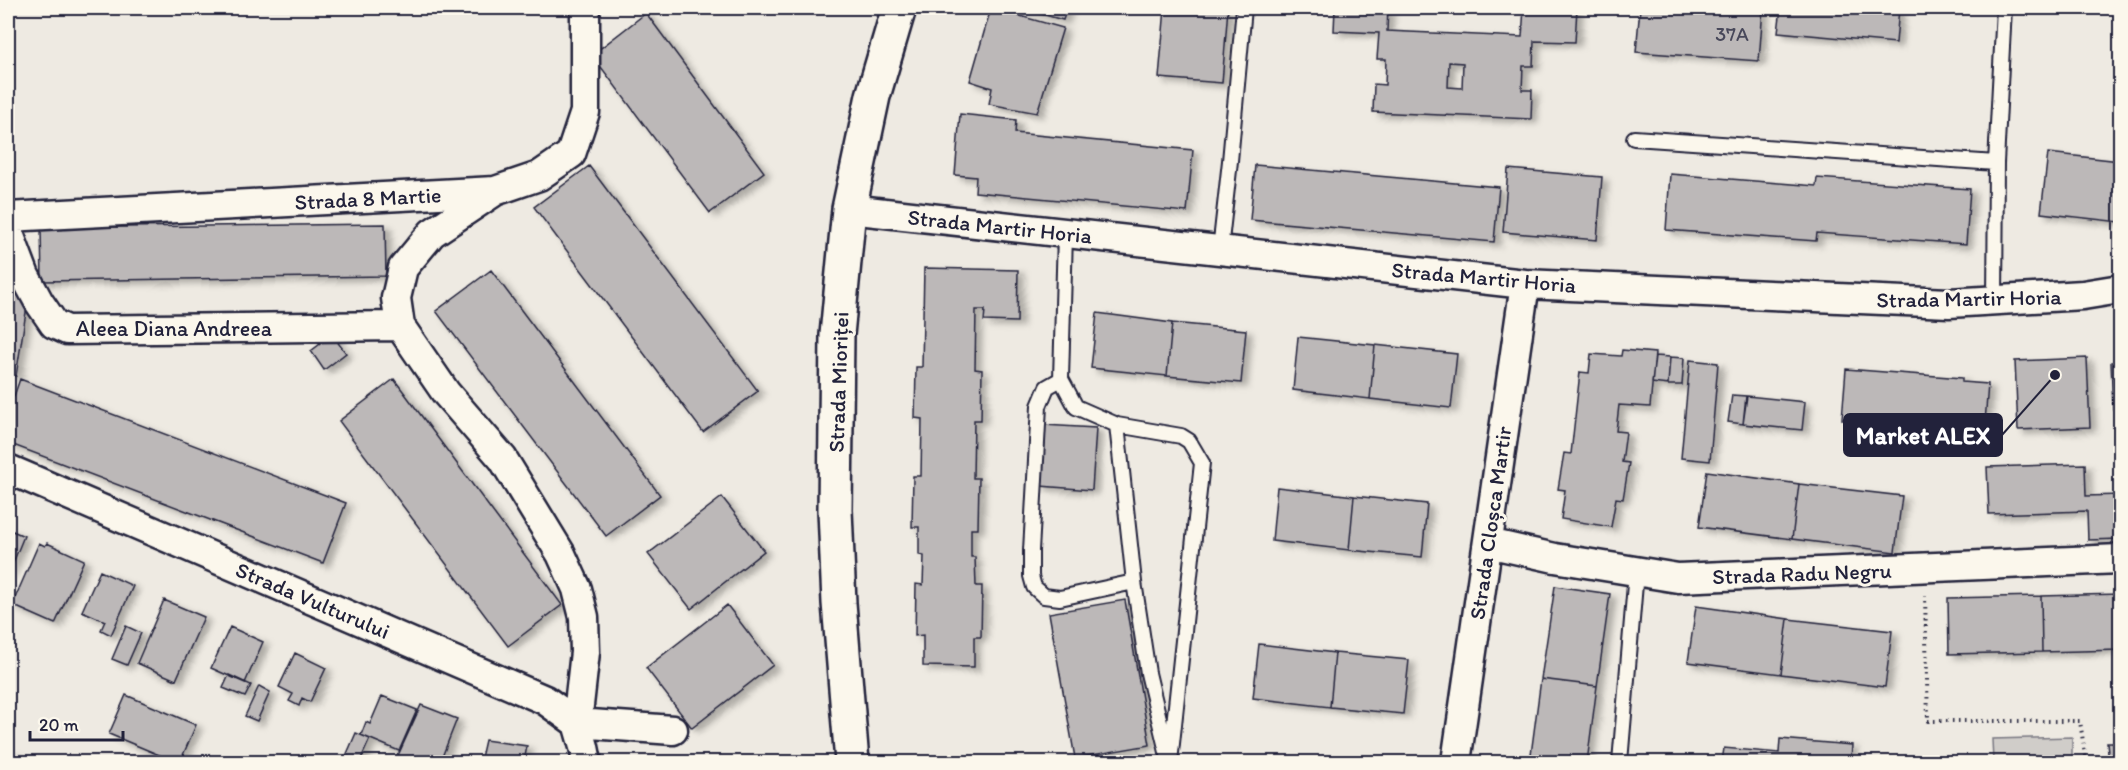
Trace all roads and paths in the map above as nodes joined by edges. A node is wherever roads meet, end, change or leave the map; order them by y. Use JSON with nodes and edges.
{"nodes":[{"id":1,"x":585,"y":8,"type":"edge"},
{"id":2,"x":899,"y":8,"type":"edge"},
{"id":3,"x":1244,"y":8,"type":"edge"},
{"id":4,"x":2004,"y":8,"type":"edge"},
{"id":5,"x":1634,"y":138,"type":"dead end"},
{"id":6,"x":1996,"y":163,"type":"junction"},
{"id":7,"x":495,"y":191,"type":"junction"},
{"id":8,"x":849,"y":209,"type":"junction"},
{"id":9,"x":8,"y":217,"type":"edge"},
{"id":10,"x":8,"y":231,"type":"edge"},
{"id":11,"x":1065,"y":234,"type":"junction"},
{"id":12,"x":1220,"y":250,"type":"junction"},
{"id":13,"x":1525,"y":284,"type":"junction"},
{"id":14,"x":2121,"y":289,"type":"edge"},
{"id":15,"x":1995,"y":302,"type":"junction"},
{"id":16,"x":400,"y":326,"type":"junction"},
{"id":17,"x":1061,"y":379,"type":"junction"},
{"id":18,"x":1117,"y":426,"type":"junction"},
{"id":19,"x":8,"y":469,"type":"edge"},
{"id":20,"x":1488,"y":543,"type":"junction"},
{"id":21,"x":2121,"y":559,"type":"edge"},
{"id":22,"x":1925,"y":568,"type":"junction"},
{"id":23,"x":1636,"y":572,"type":"junction"},
{"id":24,"x":1134,"y":582,"type":"junction"},
{"id":25,"x":577,"y":723,"type":"junction"},
{"id":26,"x":673,"y":730,"type":"dead end"},
{"id":27,"x":587,"y":762,"type":"edge"},
{"id":28,"x":852,"y":762,"type":"edge"},
{"id":29,"x":1170,"y":762,"type":"edge"},
{"id":30,"x":1456,"y":762,"type":"edge"},
{"id":31,"x":1620,"y":762,"type":"edge"},
{"id":32,"x":2086,"y":762,"type":"edge"}],
"edges":[{"from":1,"to":7,"type":"street","name":"Strada 8 Martie"},
{"from":2,"to":8,"type":"main road","name":"Strada Mioriței"},
{"from":3,"to":12,"type":"lane"},
{"from":4,"to":6,"type":"lane"},
{"from":5,"to":6,"type":"lane"},
{"from":6,"to":15,"type":"lane"},
{"from":7,"to":9,"type":"street","name":"Strada 8 Martie"},
{"from":7,"to":16,"type":"street"},
{"from":8,"to":11,"type":"street","name":"Strada Martir Horia"},
{"from":8,"to":28,"type":"main road","name":"Strada Mioriței"},
{"from":10,"to":16,"type":"street","name":"Aleea Diana Andreea"},
{"from":11,"to":12,"type":"street","name":"Strada Martir Horia"},
{"from":11,"to":17,"type":"lane"},
{"from":12,"to":13,"type":"street","name":"Strada Martir Horia"},
{"from":13,"to":15,"type":"street","name":"Strada Martir Horia"},
{"from":13,"to":20,"type":"street","name":"Strada Cloșca Martir"},
{"from":14,"to":15,"type":"street","name":"Strada Martir Horia"},
{"from":16,"to":25,"type":"street"},
{"from":17,"to":18,"type":"lane"},
{"from":17,"to":24,"type":"lane"},
{"from":18,"to":24,"type":"lane"},
{"from":18,"to":29,"type":"lane"},
{"from":19,"to":25,"type":"street","name":"Strada Vulturului"},
{"from":20,"to":23,"type":"street","name":"Strada Radu Negru"},
{"from":20,"to":30,"type":"street","name":"Strada Cloșca Martir"},
{"from":21,"to":22,"type":"street","name":"Strada Radu Negru"},
{"from":22,"to":23,"type":"street","name":"Strada Radu Negru"},
{"from":22,"to":32,"type":"path"},
{"from":23,"to":31,"type":"lane"},
{"from":24,"to":29,"type":"lane"},
{"from":25,"to":26,"type":"street"},
{"from":25,"to":27,"type":"street"}]}
